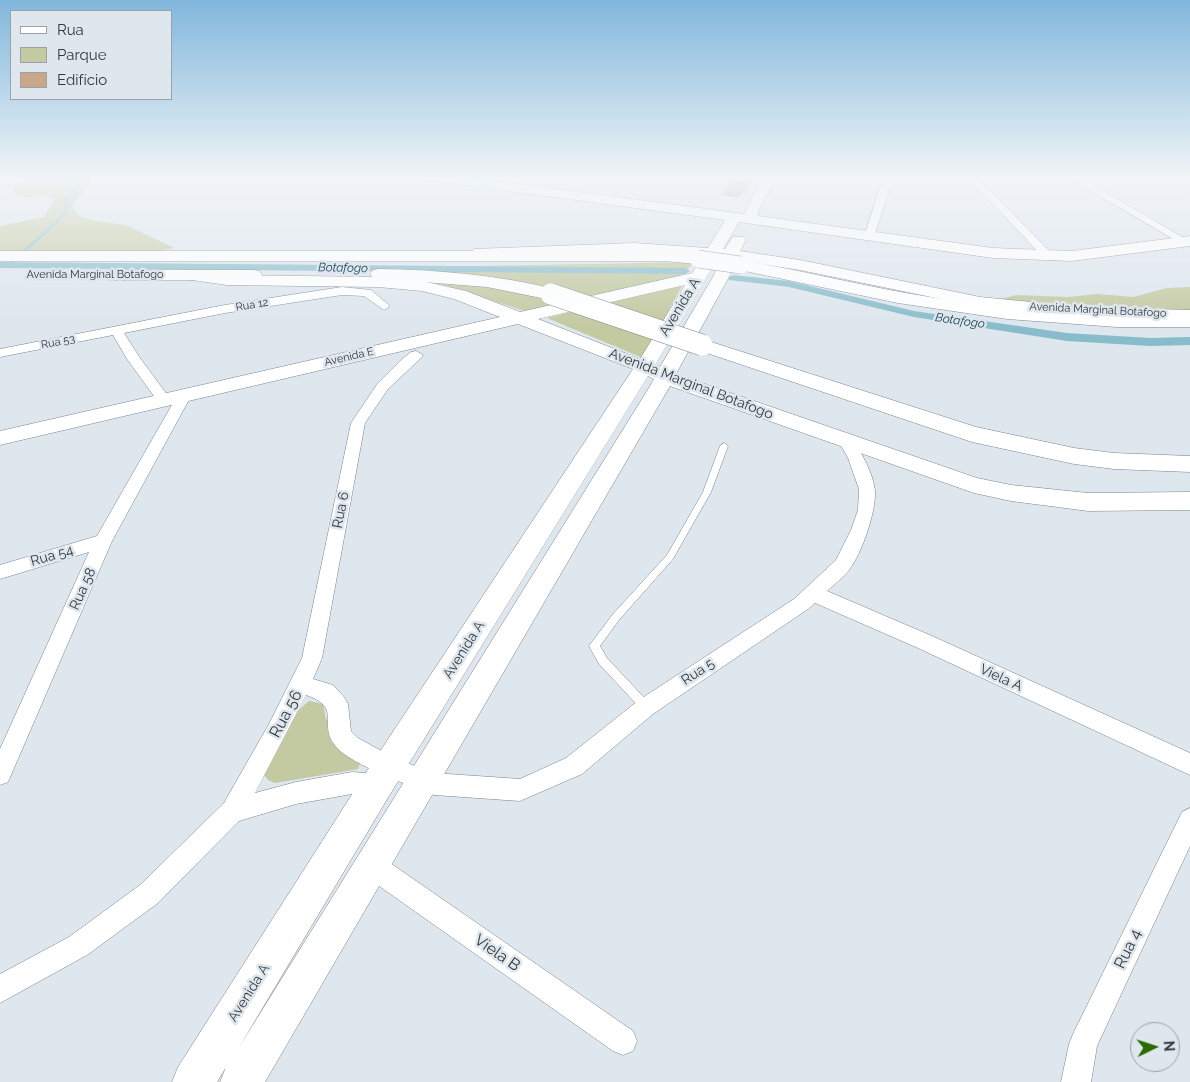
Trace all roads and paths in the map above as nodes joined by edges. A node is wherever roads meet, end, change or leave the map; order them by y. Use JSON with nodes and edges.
{"nodes":[{"id":1,"x":731,"y":225,"type":"edge"},
{"id":2,"x":743,"y":225,"type":"edge"},
{"id":3,"x":807,"y":225,"type":"edge"},
{"id":4,"x":873,"y":225,"type":"edge"},
{"id":5,"x":1018,"y":225,"type":"edge"},
{"id":6,"x":1159,"y":225,"type":"edge"},
{"id":7,"x":869,"y":237,"type":"junction"},
{"id":8,"x":1187,"y":241,"type":"edge"},
{"id":9,"x":0,"y":256,"type":"edge"},
{"id":10,"x":1048,"y":256,"type":"junction"},
{"id":11,"x":716,"y":262,"type":"junction"},
{"id":12,"x":191,"y":275,"type":"junction"},
{"id":13,"x":95,"y":276,"type":"dead end"},
{"id":14,"x":460,"y":295,"type":"junction"},
{"id":15,"x":384,"y":306,"type":"dead end"},
{"id":16,"x":1190,"y":315,"type":"edge"},
{"id":17,"x":528,"y":321,"type":"junction"},
{"id":18,"x":1190,"y":321,"type":"edge"},
{"id":19,"x":117,"y":331,"type":"junction"},
{"id":20,"x":449,"y":334,"type":"junction"},
{"id":21,"x":0,"y":353,"type":"edge"},
{"id":22,"x":416,"y":355,"type":"junction"},
{"id":23,"x":655,"y":372,"type":"junction"},
{"id":24,"x":175,"y":402,"type":"junction"},
{"id":25,"x":0,"y":438,"type":"edge"},
{"id":26,"x":847,"y":442,"type":"junction"},
{"id":27,"x":724,"y":446,"type":"dead end"},
{"id":28,"x":0,"y":453,"type":"edge"},
{"id":29,"x":1190,"y":464,"type":"edge"},
{"id":30,"x":1190,"y":501,"type":"edge"},
{"id":31,"x":103,"y":541,"type":"junction"},
{"id":32,"x":0,"y":572,"type":"edge"},
{"id":33,"x":812,"y":593,"type":"junction"},
{"id":34,"x":301,"y":684,"type":"junction"},
{"id":35,"x":646,"y":707,"type":"junction"},
{"id":36,"x":10,"y":737,"type":"edge"},
{"id":37,"x":1190,"y":764,"type":"edge"},
{"id":38,"x":0,"y":774,"type":"edge"},
{"id":39,"x":383,"y":776,"type":"junction"},
{"id":40,"x":423,"y":779,"type":"junction"},
{"id":41,"x":232,"y":811,"type":"junction"},
{"id":42,"x":1190,"y":820,"type":"edge"},
{"id":43,"x":371,"y":865,"type":"junction"},
{"id":44,"x":0,"y":989,"type":"edge"},
{"id":45,"x":622,"y":1041,"type":"dead end"},
{"id":46,"x":193,"y":1082,"type":"edge"},
{"id":47,"x":241,"y":1082,"type":"edge"},
{"id":48,"x":1076,"y":1082,"type":"edge"}],
"edges":[{"from":1,"to":11,"type":"main road","name":"Avenida A"},
{"from":2,"to":11,"type":"main road","name":"Avenida A"},
{"from":3,"to":7,"type":"main road"},
{"from":4,"to":7,"type":"street"},
{"from":5,"to":10,"type":"street"},
{"from":6,"to":8,"type":"street"},
{"from":7,"to":10,"type":"main road"},
{"from":8,"to":10,"type":"main road"},
{"from":9,"to":11,"type":"main road","name":"Avenida Marginal Botafogo"},
{"from":11,"to":16,"type":"main road","name":"Avenida Marginal Botafogo"},
{"from":11,"to":17,"type":"main road","name":"Avenida E"},
{"from":11,"to":18,"type":"main road","name":"Avenida Marginal Botafogo"},
{"from":11,"to":23,"type":"main road","name":"Avenida A"},
{"from":11,"to":23,"type":"main road","name":"Avenida A"},
{"from":12,"to":13,"type":"main road","name":"Avenida Marginal Botafogo"},
{"from":12,"to":14,"type":"main road","name":"Avenida Marginal Botafogo"},
{"from":12,"to":29,"type":"main road","name":"Avenida Marginal Botafogo","bridge":true},
{"from":14,"to":17,"type":"main road","name":"Avenida Marginal Botafogo"},
{"from":14,"to":20,"type":"main road"},
{"from":15,"to":19,"type":"street","name":"Rua 12"},
{"from":17,"to":20,"type":"main road","name":"Avenida E"},
{"from":17,"to":22,"type":"main road","name":"Avenida E"},
{"from":17,"to":23,"type":"main road","name":"Avenida Marginal Botafogo"},
{"from":19,"to":21,"type":"street","name":"Rua 53"},
{"from":19,"to":24,"type":"street"},
{"from":20,"to":24,"type":"main road","name":"Avenida E"},
{"from":22,"to":24,"type":"main road","name":"Avenida E"},
{"from":22,"to":34,"type":"street","name":"Rua 6"},
{"from":23,"to":26,"type":"main road","name":"Avenida Marginal Botafogo"},
{"from":23,"to":39,"type":"main road","name":"Avenida A"},
{"from":23,"to":40,"type":"main road","name":"Avenida A"},
{"from":24,"to":25,"type":"main road","name":"Avenida E"},
{"from":24,"to":28,"type":"main road","name":"Avenida E"},
{"from":24,"to":31,"type":"street","name":"Rua 58"},
{"from":26,"to":30,"type":"main road","name":"Avenida Marginal Botafogo"},
{"from":26,"to":33,"type":"street","name":"Rua 5"},
{"from":27,"to":35,"type":"lane"},
{"from":31,"to":32,"type":"street","name":"Rua 54"},
{"from":31,"to":36,"type":"street","name":"Rua 58"},
{"from":33,"to":35,"type":"street","name":"Rua 5"},
{"from":33,"to":37,"type":"street","name":"Viela A"},
{"from":34,"to":39,"type":"street","name":"Rua 56"},
{"from":34,"to":41,"type":"street","name":"Rua 56"},
{"from":35,"to":40,"type":"street","name":"Rua 5"},
{"from":36,"to":38,"type":"street","name":"Rua 58"},
{"from":39,"to":40,"type":"street"},
{"from":39,"to":41,"type":"street","name":"Rua 56"},
{"from":39,"to":46,"type":"main road","name":"Avenida A"},
{"from":40,"to":43,"type":"main road","name":"Avenida A"},
{"from":41,"to":44,"type":"street","name":"Rua 56"},
{"from":42,"to":48,"type":"street","name":"Rua 4"},
{"from":43,"to":45,"type":"street","name":"Viela B"},
{"from":43,"to":47,"type":"main road","name":"Avenida A"}]}
